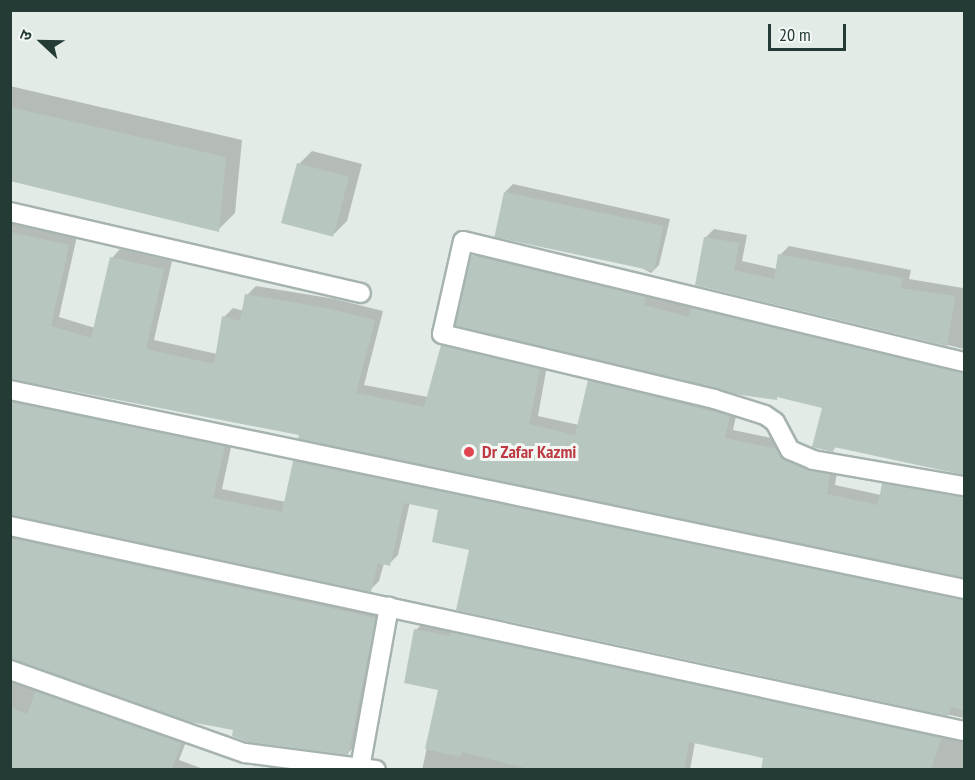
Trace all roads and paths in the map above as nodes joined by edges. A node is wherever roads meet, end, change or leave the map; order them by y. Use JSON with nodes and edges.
{"nodes":[{"id":1,"x":10,"y":212,"type":"edge"},
{"id":2,"x":361,"y":293,"type":"dead end"},
{"id":3,"x":964,"y":362,"type":"edge"},
{"id":4,"x":10,"y":390,"type":"edge"},
{"id":5,"x":964,"y":486,"type":"edge"},
{"id":6,"x":10,"y":526,"type":"edge"},
{"id":7,"x":964,"y":589,"type":"edge"},
{"id":8,"x":389,"y":607,"type":"junction"},
{"id":9,"x":10,"y":670,"type":"edge"},
{"id":10,"x":964,"y":731,"type":"edge"},
{"id":11,"x":368,"y":769,"type":"edge"}],
"edges":[{"from":1,"to":2,"type":"street"},
{"from":3,"to":5,"type":"street"},
{"from":4,"to":7,"type":"street"},
{"from":6,"to":8,"type":"street"},
{"from":8,"to":10,"type":"street"},
{"from":8,"to":11,"type":"street"},
{"from":9,"to":11,"type":"street"}]}
